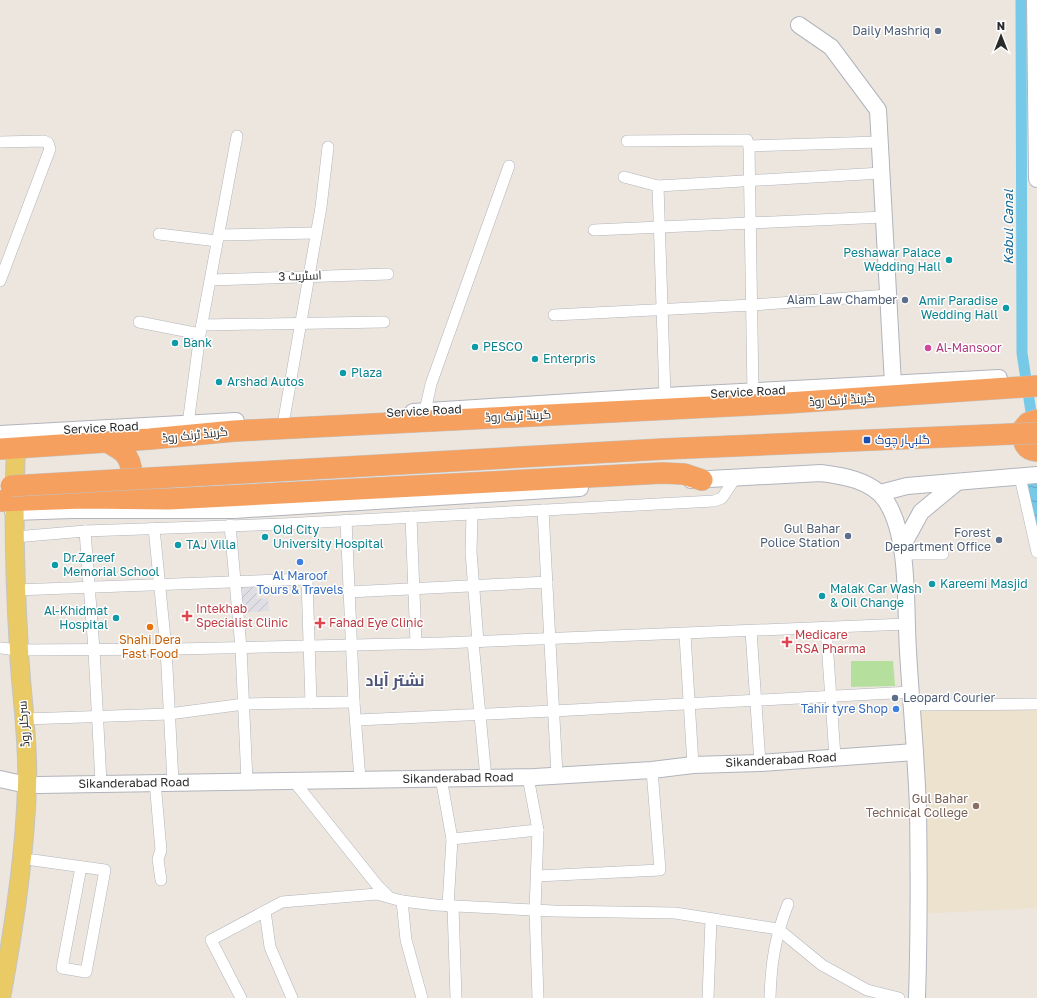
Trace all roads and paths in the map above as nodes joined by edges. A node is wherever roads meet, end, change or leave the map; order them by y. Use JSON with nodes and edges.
{"nodes":[{"id":1,"x":1035,"y":0,"type":"edge"},
{"id":2,"x":799,"y":24,"type":"dead end"},
{"id":3,"x":238,"y":136,"type":"dead end"},
{"id":4,"x":626,"y":141,"type":"dead end"},
{"id":5,"x":0,"y":142,"type":"edge"},
{"id":6,"x":880,"y":142,"type":"junction"},
{"id":7,"x":749,"y":146,"type":"junction"},
{"id":8,"x":328,"y":148,"type":"dead end"},
{"id":9,"x":509,"y":166,"type":"dead end"},
{"id":10,"x":882,"y":173,"type":"junction"},
{"id":11,"x":624,"y":177,"type":"dead end"},
{"id":12,"x":1037,"y":179,"type":"edge"},
{"id":13,"x":750,"y":180,"type":"junction"},
{"id":14,"x":658,"y":186,"type":"junction"},
{"id":15,"x":884,"y":216,"type":"junction"},
{"id":16,"x":750,"y":222,"type":"junction"},
{"id":17,"x":660,"y":228,"type":"junction"},
{"id":18,"x":594,"y":230,"type":"dead end"},
{"id":19,"x":316,"y":233,"type":"junction"},
{"id":20,"x":159,"y":234,"type":"dead end"},
{"id":21,"x":218,"y":238,"type":"junction"},
{"id":22,"x":388,"y":274,"type":"dead end"},
{"id":23,"x":309,"y":276,"type":"junction"},
{"id":24,"x":211,"y":280,"type":"junction"},
{"id":25,"x":0,"y":281,"type":"edge"},
{"id":26,"x":888,"y":295,"type":"junction"},
{"id":27,"x":752,"y":305,"type":"junction"},
{"id":28,"x":662,"y":310,"type":"junction"},
{"id":29,"x":554,"y":315,"type":"dead end"},
{"id":30,"x":139,"y":322,"type":"dead end"},
{"id":31,"x":301,"y":322,"type":"junction"},
{"id":32,"x":384,"y":322,"type":"dead end"},
{"id":33,"x":201,"y":329,"type":"junction"},
{"id":34,"x":1037,"y":376,"type":"edge"},
{"id":35,"x":893,"y":384,"type":"junction"},
{"id":36,"x":1023,"y":384,"type":"edge"},
{"id":37,"x":753,"y":392,"type":"junction"},
{"id":38,"x":665,"y":396,"type":"junction"},
{"id":39,"x":425,"y":411,"type":"junction"},
{"id":40,"x":284,"y":419,"type":"junction"},
{"id":41,"x":1037,"y":420,"type":"edge"},
{"id":42,"x":188,"y":424,"type":"junction"},
{"id":43,"x":1037,"y":433,"type":"edge"},
{"id":44,"x":0,"y":434,"type":"edge"},
{"id":45,"x":150,"y":440,"type":"junction"},
{"id":46,"x":108,"y":442,"type":"junction"},
{"id":47,"x":8,"y":448,"type":"edge"},
{"id":48,"x":1037,"y":451,"type":"edge"},
{"id":49,"x":1028,"y":476,"type":"edge"},
{"id":50,"x":736,"y":477,"type":"junction"},
{"id":51,"x":702,"y":480,"type":"junction"},
{"id":52,"x":956,"y":483,"type":"junction"},
{"id":53,"x":880,"y":493,"type":"junction"},
{"id":54,"x":120,"y":498,"type":"junction"},
{"id":55,"x":155,"y":499,"type":"junction"},
{"id":56,"x":7,"y":500,"type":"edge"},
{"id":57,"x":543,"y":510,"type":"junction"},
{"id":58,"x":472,"y":514,"type":"junction"},
{"id":59,"x":411,"y":517,"type":"junction"},
{"id":60,"x":346,"y":520,"type":"junction"},
{"id":61,"x":230,"y":525,"type":"junction"},
{"id":62,"x":154,"y":528,"type":"junction"},
{"id":63,"x":85,"y":531,"type":"junction"},
{"id":64,"x":14,"y":537,"type":"junction"},
{"id":65,"x":903,"y":550,"type":"junction"},
{"id":66,"x":1037,"y":552,"type":"edge"},
{"id":67,"x":943,"y":554,"type":"dead end"},
{"id":68,"x":235,"y":581,"type":"junction"},
{"id":69,"x":547,"y":582,"type":"junction"},
{"id":70,"x":160,"y":584,"type":"junction"},
{"id":71,"x":475,"y":586,"type":"junction"},
{"id":72,"x":90,"y":588,"type":"junction"},
{"id":73,"x":414,"y":589,"type":"junction"},
{"id":74,"x":16,"y":590,"type":"junction"},
{"id":75,"x":349,"y":592,"type":"junction"},
{"id":76,"x":906,"y":624,"type":"junction"},
{"id":77,"x":826,"y":628,"type":"junction"},
{"id":78,"x":751,"y":632,"type":"junction"},
{"id":79,"x":685,"y":635,"type":"junction"},
{"id":80,"x":550,"y":639,"type":"junction"},
{"id":81,"x":476,"y":642,"type":"junction"},
{"id":82,"x":416,"y":643,"type":"junction"},
{"id":83,"x":352,"y":644,"type":"junction"},
{"id":84,"x":310,"y":646,"type":"junction"},
{"id":85,"x":0,"y":648,"type":"edge"},
{"id":86,"x":241,"y":648,"type":"junction"},
{"id":87,"x":166,"y":649,"type":"junction"},
{"id":88,"x":19,"y":650,"type":"junction"},
{"id":89,"x":94,"y":650,"type":"junction"},
{"id":90,"x":830,"y":696,"type":"junction"},
{"id":91,"x":912,"y":698,"type":"junction"},
{"id":92,"x":757,"y":700,"type":"junction"},
{"id":93,"x":354,"y":702,"type":"junction"},
{"id":94,"x":311,"y":703,"type":"junction"},
{"id":95,"x":244,"y":704,"type":"junction"},
{"id":96,"x":690,"y":704,"type":"junction"},
{"id":97,"x":1037,"y":704,"type":"edge"},
{"id":98,"x":553,"y":711,"type":"junction"},
{"id":99,"x":169,"y":714,"type":"junction"},
{"id":100,"x":480,"y":714,"type":"junction"},
{"id":101,"x":98,"y":717,"type":"junction"},
{"id":102,"x":25,"y":719,"type":"junction"},
{"id":103,"x":357,"y":720,"type":"junction"},
{"id":104,"x":915,"y":752,"type":"junction"},
{"id":105,"x":835,"y":757,"type":"junction"},
{"id":106,"x":760,"y":763,"type":"junction"},
{"id":107,"x":693,"y":765,"type":"junction"},
{"id":108,"x":652,"y":770,"type":"junction"},
{"id":109,"x":557,"y":774,"type":"junction"},
{"id":110,"x":528,"y":777,"type":"junction"},
{"id":111,"x":441,"y":778,"type":"junction"},
{"id":112,"x":486,"y":778,"type":"junction"},
{"id":113,"x":360,"y":779,"type":"junction"},
{"id":114,"x":0,"y":780,"type":"edge"},
{"id":115,"x":293,"y":780,"type":"junction"},
{"id":116,"x":246,"y":781,"type":"junction"},
{"id":117,"x":155,"y":782,"type":"junction"},
{"id":118,"x":174,"y":782,"type":"junction"},
{"id":119,"x":101,"y":783,"type":"junction"},
{"id":120,"x":33,"y":785,"type":"junction"},
{"id":121,"x":538,"y":830,"type":"junction"},
{"id":122,"x":452,"y":839,"type":"junction"},
{"id":123,"x":33,"y":860,"type":"junction"},
{"id":124,"x":81,"y":867,"type":"junction"},
{"id":125,"x":536,"y":876,"type":"junction"},
{"id":126,"x":161,"y":880,"type":"dead end"},
{"id":127,"x":390,"y":898,"type":"junction"},
{"id":128,"x":402,"y":901,"type":"junction"},
{"id":129,"x":788,"y":904,"type":"dead end"},
{"id":130,"x":450,"y":906,"type":"junction"},
{"id":131,"x":535,"y":910,"type":"junction"},
{"id":132,"x":265,"y":911,"type":"junction"},
{"id":133,"x":711,"y":919,"type":"junction"},
{"id":134,"x":778,"y":929,"type":"junction"},
{"id":135,"x":4,"y":961,"type":"edge"},
{"id":136,"x":1,"y":998,"type":"edge"},
{"id":137,"x":8,"y":998,"type":"edge"},
{"id":138,"x":241,"y":998,"type":"edge"},
{"id":139,"x":292,"y":998,"type":"edge"},
{"id":140,"x":422,"y":998,"type":"edge"},
{"id":141,"x":456,"y":998,"type":"edge"},
{"id":142,"x":538,"y":998,"type":"edge"},
{"id":143,"x":708,"y":998,"type":"edge"},
{"id":144,"x":770,"y":998,"type":"edge"},
{"id":145,"x":899,"y":998,"type":"edge"},
{"id":146,"x":917,"y":998,"type":"edge"}],
"edges":[{"from":1,"to":12,"type":"street"},
{"from":2,"to":6,"type":"street"},
{"from":3,"to":21,"type":"street"},
{"from":4,"to":7,"type":"street"},
{"from":5,"to":25,"type":"street"},
{"from":6,"to":7,"type":"street"},
{"from":6,"to":10,"type":"street"},
{"from":7,"to":13,"type":"street"},
{"from":8,"to":19,"type":"street"},
{"from":9,"to":39,"type":"street"},
{"from":10,"to":13,"type":"street"},
{"from":10,"to":15,"type":"street"},
{"from":11,"to":14,"type":"street"},
{"from":13,"to":14,"type":"street"},
{"from":13,"to":16,"type":"street"},
{"from":14,"to":17,"type":"street"},
{"from":15,"to":16,"type":"street"},
{"from":15,"to":26,"type":"street"},
{"from":16,"to":17,"type":"street"},
{"from":16,"to":27,"type":"street"},
{"from":17,"to":18,"type":"street"},
{"from":17,"to":28,"type":"street"},
{"from":19,"to":21,"type":"street"},
{"from":19,"to":23,"type":"street"},
{"from":20,"to":21,"type":"street"},
{"from":21,"to":24,"type":"street"},
{"from":22,"to":23,"type":"street","name":"اسٹریٹ 3"},
{"from":23,"to":24,"type":"street","name":"اسٹریٹ 3"},
{"from":23,"to":31,"type":"street"},
{"from":24,"to":33,"type":"street"},
{"from":26,"to":27,"type":"street"},
{"from":26,"to":35,"type":"street"},
{"from":27,"to":28,"type":"street"},
{"from":27,"to":37,"type":"street"},
{"from":28,"to":29,"type":"street"},
{"from":28,"to":38,"type":"street"},
{"from":30,"to":33,"type":"street"},
{"from":31,"to":32,"type":"street"},
{"from":31,"to":33,"type":"street"},
{"from":31,"to":40,"type":"street"},
{"from":33,"to":42,"type":"street"},
{"from":34,"to":36,"type":"street","name":"Service Road"},
{"from":35,"to":36,"type":"street","name":"Service Road"},
{"from":35,"to":37,"type":"street","name":"Service Road"},
{"from":36,"to":45,"type":"highway","name":"گرینڈ ٹرنک روڈ"},
{"from":37,"to":38,"type":"street","name":"Service Road"},
{"from":38,"to":39,"type":"street","name":"Service Road"},
{"from":39,"to":40,"type":"street","name":"Service Road"},
{"from":40,"to":42,"type":"street","name":"Service Road"},
{"from":41,"to":48,"type":"highway"},
{"from":42,"to":44,"type":"street","name":"Service Road"},
{"from":43,"to":56,"type":"highway","bridge":true},
{"from":45,"to":46,"type":"highway","name":"گرینڈ ٹرنک روڈ"},
{"from":45,"to":55,"type":"highway"},
{"from":46,"to":47,"type":"highway","name":"گرینڈ ٹرنک روڈ"},
{"from":46,"to":54,"type":"highway"},
{"from":47,"to":56,"type":"main road","name":"سرکلر روڈ"},
{"from":49,"to":52,"type":"street"},
{"from":49,"to":66,"type":"street"},
{"from":50,"to":51,"type":"street"},
{"from":50,"to":53,"type":"street"},
{"from":50,"to":57,"type":"street"},
{"from":51,"to":55,"type":"highway"},
{"from":51,"to":56,"type":"street"},
{"from":52,"to":53,"type":"street"},
{"from":52,"to":65,"type":"street"},
{"from":53,"to":65,"type":"street"},
{"from":54,"to":55,"type":"highway"},
{"from":54,"to":56,"type":"highway"},
{"from":56,"to":64,"type":"main road","name":"سرکلر روڈ"},
{"from":57,"to":58,"type":"street"},
{"from":57,"to":69,"type":"street"},
{"from":58,"to":59,"type":"street"},
{"from":58,"to":71,"type":"street"},
{"from":59,"to":60,"type":"street"},
{"from":59,"to":73,"type":"street"},
{"from":60,"to":61,"type":"street"},
{"from":60,"to":75,"type":"street"},
{"from":61,"to":62,"type":"street"},
{"from":61,"to":68,"type":"street"},
{"from":62,"to":63,"type":"street"},
{"from":62,"to":70,"type":"street"},
{"from":63,"to":64,"type":"street"},
{"from":63,"to":72,"type":"street"},
{"from":64,"to":74,"type":"main road","name":"سرکلر روڈ"},
{"from":65,"to":67,"type":"street"},
{"from":65,"to":76,"type":"street"},
{"from":68,"to":70,"type":"street"},
{"from":68,"to":84,"type":"street"},
{"from":68,"to":86,"type":"street"},
{"from":69,"to":71,"type":"street"},
{"from":69,"to":80,"type":"street"},
{"from":70,"to":72,"type":"street"},
{"from":70,"to":87,"type":"street"},
{"from":71,"to":73,"type":"street"},
{"from":71,"to":81,"type":"street"},
{"from":72,"to":74,"type":"street"},
{"from":72,"to":89,"type":"street"},
{"from":73,"to":75,"type":"street"},
{"from":73,"to":82,"type":"street"},
{"from":74,"to":88,"type":"main road","name":"سرکلر روڈ"},
{"from":75,"to":83,"type":"street"},
{"from":76,"to":77,"type":"street"},
{"from":76,"to":91,"type":"street"},
{"from":77,"to":78,"type":"street"},
{"from":77,"to":90,"type":"street"},
{"from":78,"to":79,"type":"street"},
{"from":78,"to":92,"type":"street"},
{"from":79,"to":80,"type":"street"},
{"from":79,"to":96,"type":"street"},
{"from":80,"to":81,"type":"street"},
{"from":80,"to":98,"type":"street"},
{"from":81,"to":82,"type":"street"},
{"from":81,"to":100,"type":"street"},
{"from":82,"to":83,"type":"street"},
{"from":83,"to":84,"type":"street"},
{"from":83,"to":93,"type":"street"},
{"from":84,"to":86,"type":"street"},
{"from":84,"to":94,"type":"street"},
{"from":85,"to":88,"type":"street"},
{"from":86,"to":87,"type":"street"},
{"from":86,"to":95,"type":"street"},
{"from":87,"to":89,"type":"street"},
{"from":87,"to":99,"type":"street"},
{"from":88,"to":89,"type":"street"},
{"from":88,"to":102,"type":"main road","name":"سرکلر روڈ"},
{"from":89,"to":101,"type":"street"},
{"from":90,"to":91,"type":"street"},
{"from":90,"to":92,"type":"street"},
{"from":90,"to":105,"type":"street"},
{"from":91,"to":97,"type":"street"},
{"from":91,"to":104,"type":"street"},
{"from":92,"to":96,"type":"street"},
{"from":92,"to":106,"type":"street"},
{"from":93,"to":94,"type":"street"},
{"from":93,"to":103,"type":"street"},
{"from":94,"to":95,"type":"street"},
{"from":95,"to":99,"type":"street"},
{"from":95,"to":116,"type":"street"},
{"from":96,"to":98,"type":"street"},
{"from":96,"to":107,"type":"street"},
{"from":98,"to":100,"type":"street"},
{"from":98,"to":109,"type":"street"},
{"from":99,"to":101,"type":"street"},
{"from":99,"to":118,"type":"street"},
{"from":100,"to":103,"type":"street"},
{"from":100,"to":112,"type":"street"},
{"from":101,"to":102,"type":"street"},
{"from":101,"to":119,"type":"street"},
{"from":102,"to":120,"type":"main road","name":"سرکلر روڈ"},
{"from":103,"to":113,"type":"street"},
{"from":104,"to":105,"type":"street","name":"Sikanderabad Road"},
{"from":104,"to":146,"type":"street"},
{"from":105,"to":106,"type":"street","name":"Sikanderabad Road"},
{"from":106,"to":107,"type":"street","name":"Sikanderabad Road"},
{"from":107,"to":108,"type":"street","name":"Sikanderabad Road"},
{"from":108,"to":109,"type":"street","name":"Sikanderabad Road"},
{"from":108,"to":125,"type":"street"},
{"from":109,"to":110,"type":"street","name":"Sikanderabad Road"},
{"from":110,"to":112,"type":"street","name":"Sikanderabad Road"},
{"from":110,"to":121,"type":"street"},
{"from":111,"to":112,"type":"street","name":"Sikanderabad Road"},
{"from":111,"to":113,"type":"street","name":"Sikanderabad Road"},
{"from":111,"to":122,"type":"street"},
{"from":113,"to":115,"type":"street","name":"Sikanderabad Road"},
{"from":114,"to":120,"type":"street","name":"Sikanderabad Road"},
{"from":115,"to":116,"type":"street","name":"Sikanderabad Road"},
{"from":115,"to":127,"type":"street"},
{"from":116,"to":118,"type":"street","name":"Sikanderabad Road"},
{"from":117,"to":118,"type":"street","name":"Sikanderabad Road"},
{"from":117,"to":119,"type":"street","name":"Sikanderabad Road"},
{"from":117,"to":126,"type":"street"},
{"from":119,"to":120,"type":"street","name":"Sikanderabad Road"},
{"from":120,"to":123,"type":"main road"},
{"from":120,"to":135,"type":"main road","name":"سرکلر روڈ"},
{"from":121,"to":122,"type":"street"},
{"from":121,"to":125,"type":"street"},
{"from":122,"to":130,"type":"street"},
{"from":123,"to":124,"type":"street"},
{"from":123,"to":137,"type":"main road"},
{"from":124,"to":124,"type":"street"},
{"from":125,"to":131,"type":"street"},
{"from":127,"to":128,"type":"street"},
{"from":127,"to":132,"type":"street"},
{"from":128,"to":130,"type":"street"},
{"from":128,"to":140,"type":"street"},
{"from":129,"to":134,"type":"street"},
{"from":130,"to":131,"type":"street"},
{"from":130,"to":141,"type":"street"},
{"from":131,"to":133,"type":"street"},
{"from":131,"to":142,"type":"street"},
{"from":132,"to":138,"type":"street"},
{"from":132,"to":139,"type":"street"},
{"from":133,"to":134,"type":"street"},
{"from":133,"to":143,"type":"street"},
{"from":134,"to":144,"type":"street"},
{"from":134,"to":145,"type":"street"},
{"from":135,"to":136,"type":"main road","name":"سرکلر روڈ"}]}
